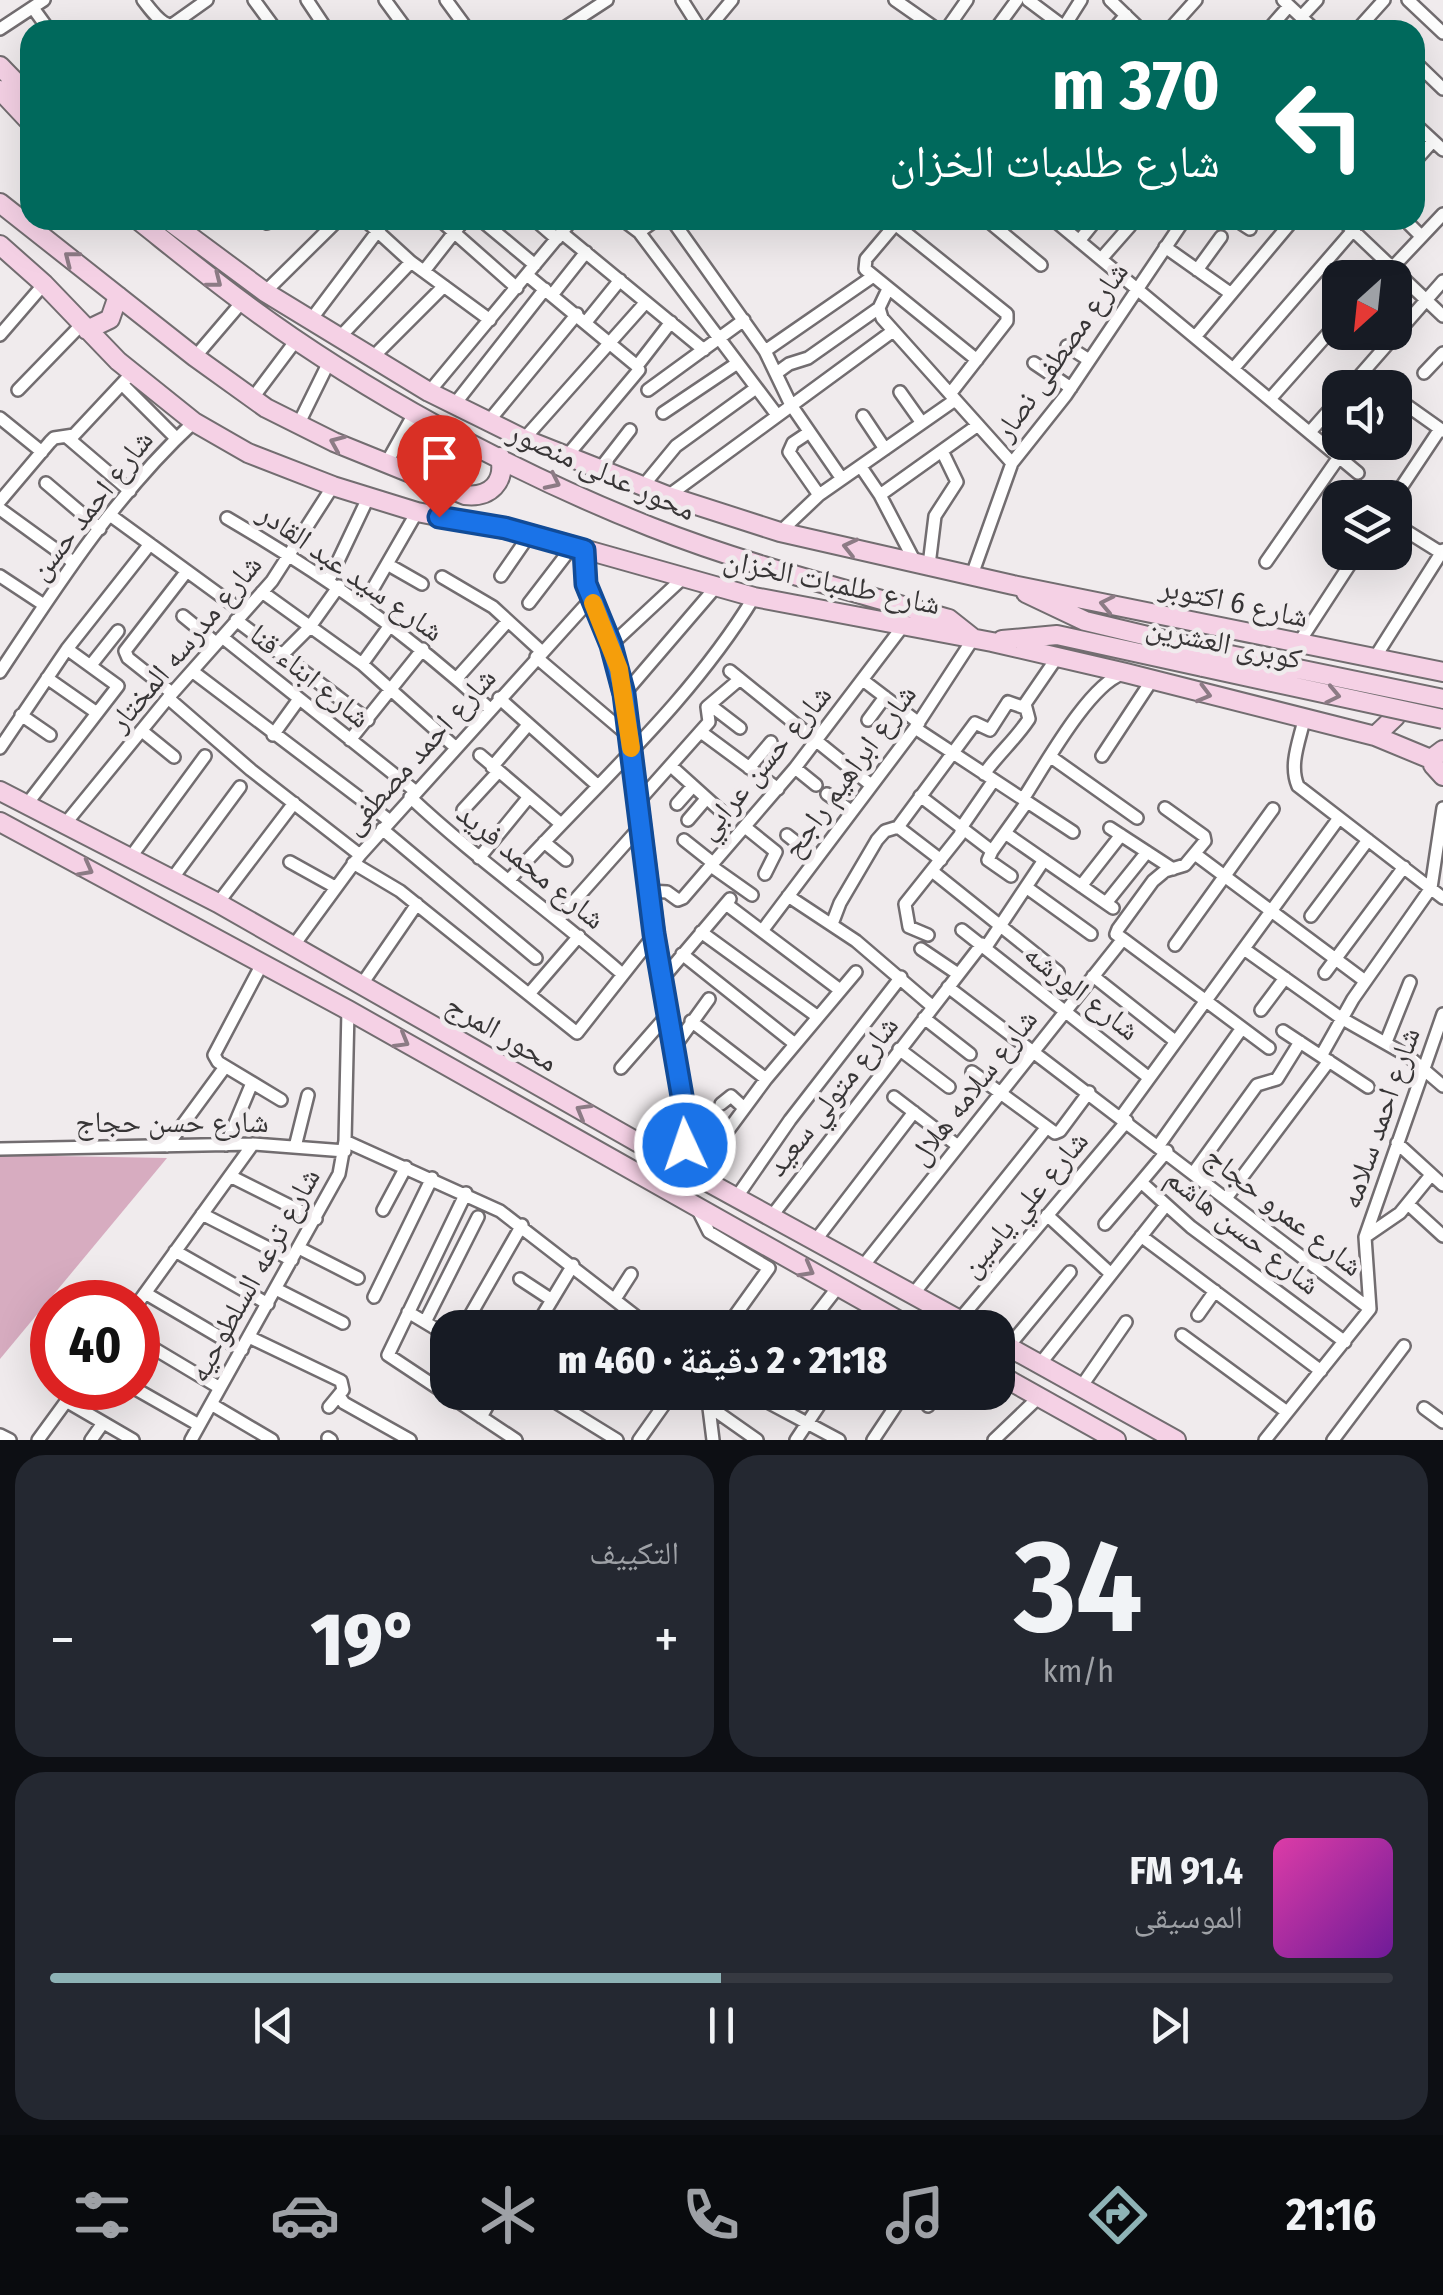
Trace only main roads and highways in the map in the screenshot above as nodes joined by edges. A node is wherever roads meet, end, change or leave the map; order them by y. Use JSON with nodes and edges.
{"nodes":[{"id":1,"x":0,"y":66,"type":"edge"},
{"id":2,"x":20,"y":87,"type":"edge"},
{"id":3,"x":0,"y":90,"type":"edge"},
{"id":4,"x":20,"y":111,"type":"edge"},
{"id":5,"x":0,"y":203,"type":"edge"},
{"id":6,"x":20,"y":219,"type":"edge"},
{"id":7,"x":34,"y":230,"type":"edge"},
{"id":8,"x":151,"y":230,"type":"edge"},
{"id":9,"x":181,"y":230,"type":"edge"},
{"id":10,"x":0,"y":246,"type":"edge"},
{"id":11,"x":118,"y":296,"type":"junction"},
{"id":12,"x":84,"y":327,"type":"junction"},
{"id":13,"x":500,"y":457,"type":"junction"},
{"id":14,"x":578,"y":548,"type":"junction"},
{"id":15,"x":1013,"y":585,"type":"junction"},
{"id":16,"x":982,"y":640,"type":"junction"},
{"id":17,"x":1205,"y":658,"type":"junction"},
{"id":18,"x":1382,"y":661,"type":"junction"},
{"id":19,"x":1443,"y":672,"type":"edge"},
{"id":20,"x":1443,"y":699,"type":"edge"},
{"id":21,"x":1443,"y":720,"type":"edge"},
{"id":22,"x":1443,"y":728,"type":"edge"},
{"id":23,"x":1375,"y":736,"type":"junction"},
{"id":24,"x":1440,"y":762,"type":"edge"},
{"id":25,"x":0,"y":791,"type":"edge"},
{"id":26,"x":0,"y":822,"type":"edge"},
{"id":27,"x":676,"y":1164,"type":"junction"},
{"id":28,"x":880,"y":1310,"type":"edge"},
{"id":29,"x":943,"y":1310,"type":"edge"},
{"id":30,"x":1015,"y":1350,"type":"edge"},
{"id":31,"x":1015,"y":1384,"type":"edge"},
{"id":32,"x":1081,"y":1388,"type":"junction"},
{"id":33,"x":1066,"y":1412,"type":"junction"},
{"id":34,"x":1116,"y":1440,"type":"edge"},
{"id":35,"x":1176,"y":1440,"type":"edge"}],
"edges":[{"from":1,"to":2,"type":"main road"},
{"from":3,"to":4,"type":"main road"},
{"from":6,"to":5,"type":"main road","one_way":true},
{"from":11,"to":7,"type":"main road","one_way":true},
{"from":8,"to":13,"type":"main road","name":"محور عدلى منصور","one_way":true},
{"from":15,"to":9,"type":"main road","name":"محور عدلى منصور","one_way":true},
{"from":10,"to":12,"type":"main road","name":"شارع طلمبات الخزان"},
{"from":11,"to":12,"type":"main road"},
{"from":13,"to":11,"type":"main road","one_way":true},
{"from":12,"to":14,"type":"main road","name":"شارع طلمبات الخزان"},
{"from":13,"to":16,"type":"main road","name":"محور عدلى منصور","one_way":true},
{"from":14,"to":16,"type":"main road","name":"شارع طلمبات الخزان"},
{"from":14,"to":27,"type":"main road"},
{"from":15,"to":17,"type":"main road","name":"كوبرى العشرين"},
{"from":18,"to":15,"type":"main road","name":"شارع 6 اكتوبر","one_way":true},
{"from":16,"to":17,"type":"main road","name":"كوبرى العشرين"},
{"from":16,"to":23,"type":"main road","name":"شارع طلمبات الخزان","one_way":true},
{"from":17,"to":20,"type":"main road","name":"كوبرى العشرين","bridge":true},
{"from":17,"to":21,"type":"main road","name":"كوبرى العشرين","one_way":true,"bridge":true},
{"from":18,"to":19,"type":"main road","name":"شارع 6 اكتوبر"},
{"from":18,"to":23,"type":"main road"},
{"from":21,"to":22,"type":"main road"},
{"from":23,"to":24,"type":"main road","name":"شارع طلمبات الخزان"},
{"from":27,"to":25,"type":"main road","name":"محور المرج","one_way":true},
{"from":26,"to":28,"type":"main road","name":"محور المرج","one_way":true},
{"from":27,"to":29,"type":"main road","name":"محور المرج"},
{"from":30,"to":32,"type":"main road"},
{"from":31,"to":33,"type":"main road"},
{"from":32,"to":33,"type":"main road"},
{"from":32,"to":35,"type":"main road"},
{"from":33,"to":34,"type":"main road"}]}
